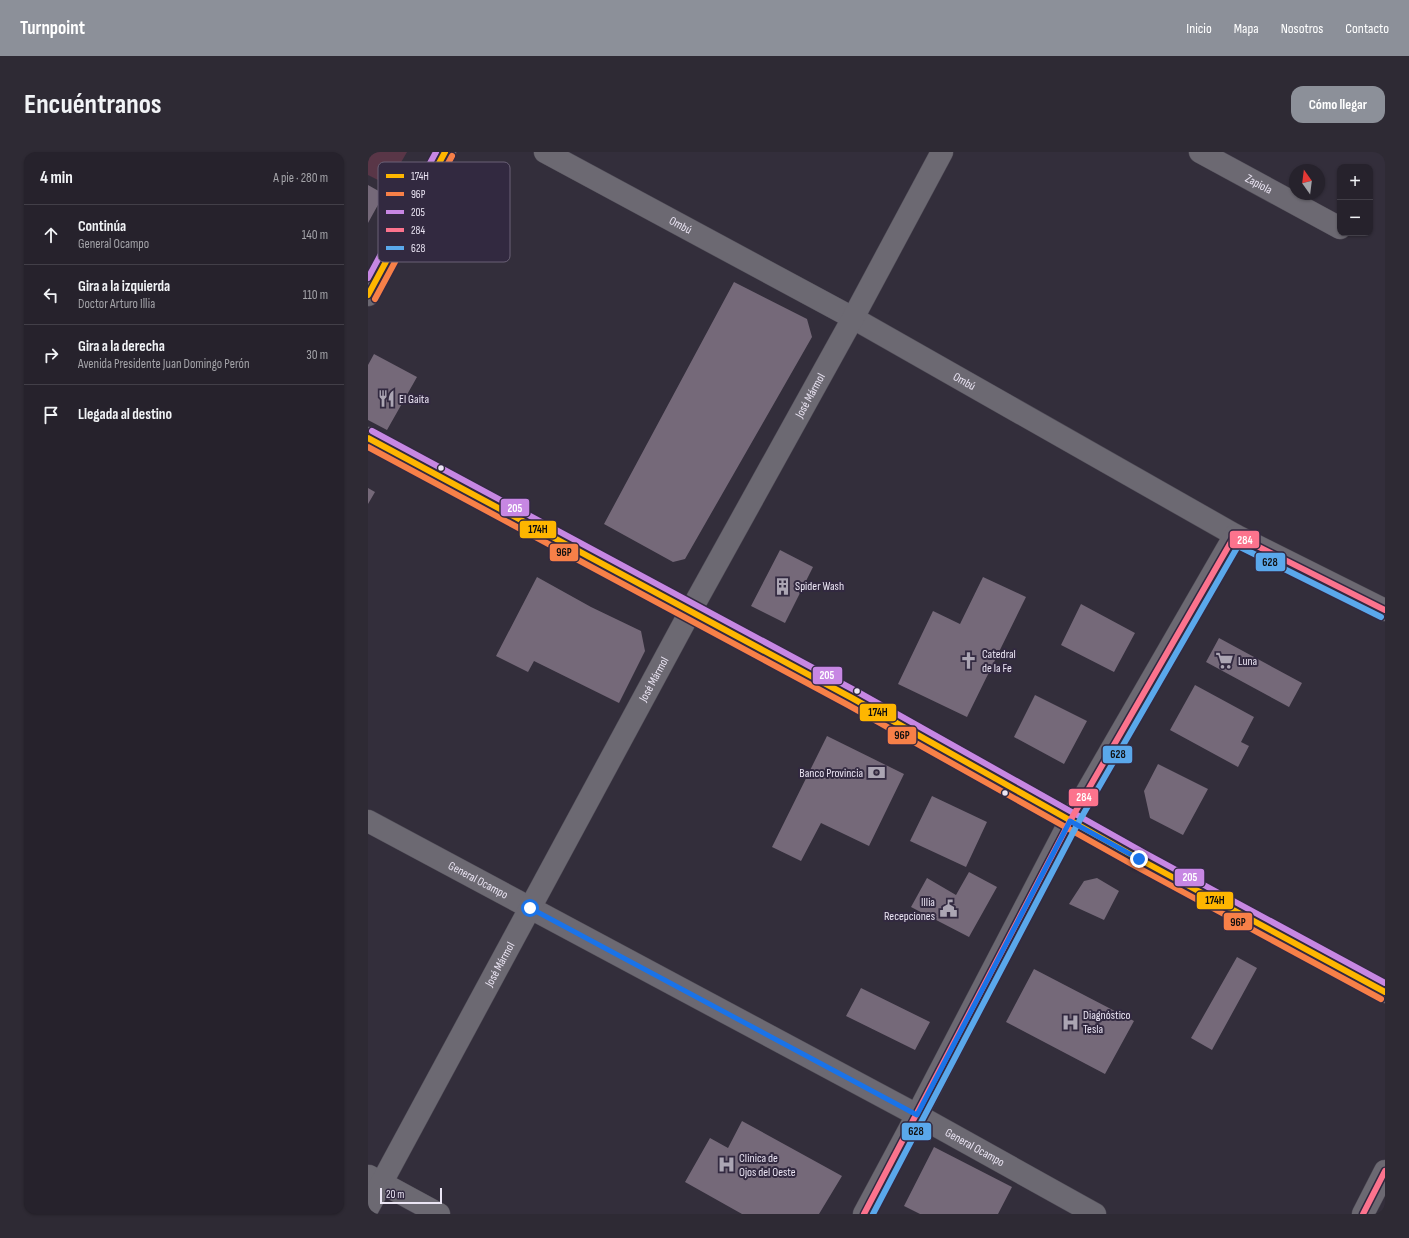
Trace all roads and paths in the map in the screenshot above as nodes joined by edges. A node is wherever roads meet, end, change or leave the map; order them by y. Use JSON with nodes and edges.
{"nodes":[{"id":1,"x":445,"y":152,"type":"edge"},
{"id":2,"x":545,"y":152,"type":"edge"},
{"id":3,"x":942,"y":152,"type":"edge"},
{"id":4,"x":1200,"y":152,"type":"edge"},
{"id":5,"x":440,"y":162,"type":"edge"},
{"id":6,"x":1337,"y":227,"type":"edge"},
{"id":7,"x":386,"y":262,"type":"edge"},
{"id":8,"x":368,"y":295,"type":"edge"},
{"id":9,"x":853,"y":318,"type":"junction"},
{"id":10,"x":368,"y":438,"type":"edge"},
{"id":11,"x":1234,"y":535,"type":"junction"},
{"id":12,"x":1385,"y":610,"type":"edge"},
{"id":13,"x":690,"y":612,"type":"junction"},
{"id":14,"x":368,"y":821,"type":"edge"},
{"id":15,"x":1070,"y":821,"type":"junction"},
{"id":16,"x":530,"y":908,"type":"junction"},
{"id":17,"x":1385,"y":992,"type":"edge"},
{"id":18,"x":917,"y":1115,"type":"junction"},
{"id":19,"x":1385,"y":1170,"type":"edge"},
{"id":20,"x":375,"y":1179,"type":"edge"},
{"id":21,"x":368,"y":1208,"type":"edge"},
{"id":22,"x":439,"y":1214,"type":"edge"},
{"id":23,"x":864,"y":1214,"type":"edge"},
{"id":24,"x":1095,"y":1214,"type":"edge"},
{"id":25,"x":1363,"y":1214,"type":"edge"}],
"edges":[{"from":1,"to":5,"type":"street"},
{"from":2,"to":9,"type":"street","name":"Ombú"},
{"from":3,"to":9,"type":"street","name":"José Mármol"},
{"from":4,"to":6,"type":"street","name":"Zapiola"},
{"from":7,"to":8,"type":"street"},
{"from":9,"to":11,"type":"street","name":"Ombú"},
{"from":9,"to":13,"type":"street","name":"José Mármol"},
{"from":10,"to":13,"type":"street"},
{"from":11,"to":12,"type":"street","name":"Ombú"},
{"from":11,"to":15,"type":"street"},
{"from":13,"to":15,"type":"street"},
{"from":13,"to":16,"type":"street","name":"José Mármol"},
{"from":14,"to":16,"type":"street","name":"General Ocampo"},
{"from":15,"to":17,"type":"street"},
{"from":15,"to":18,"type":"street"},
{"from":16,"to":18,"type":"street","name":"General Ocampo"},
{"from":16,"to":20,"type":"street","name":"José Mármol"},
{"from":18,"to":23,"type":"street"},
{"from":18,"to":24,"type":"street","name":"General Ocampo"},
{"from":19,"to":25,"type":"street"},
{"from":20,"to":21,"type":"street","name":"José Mármol"},
{"from":20,"to":22,"type":"street"}]}
